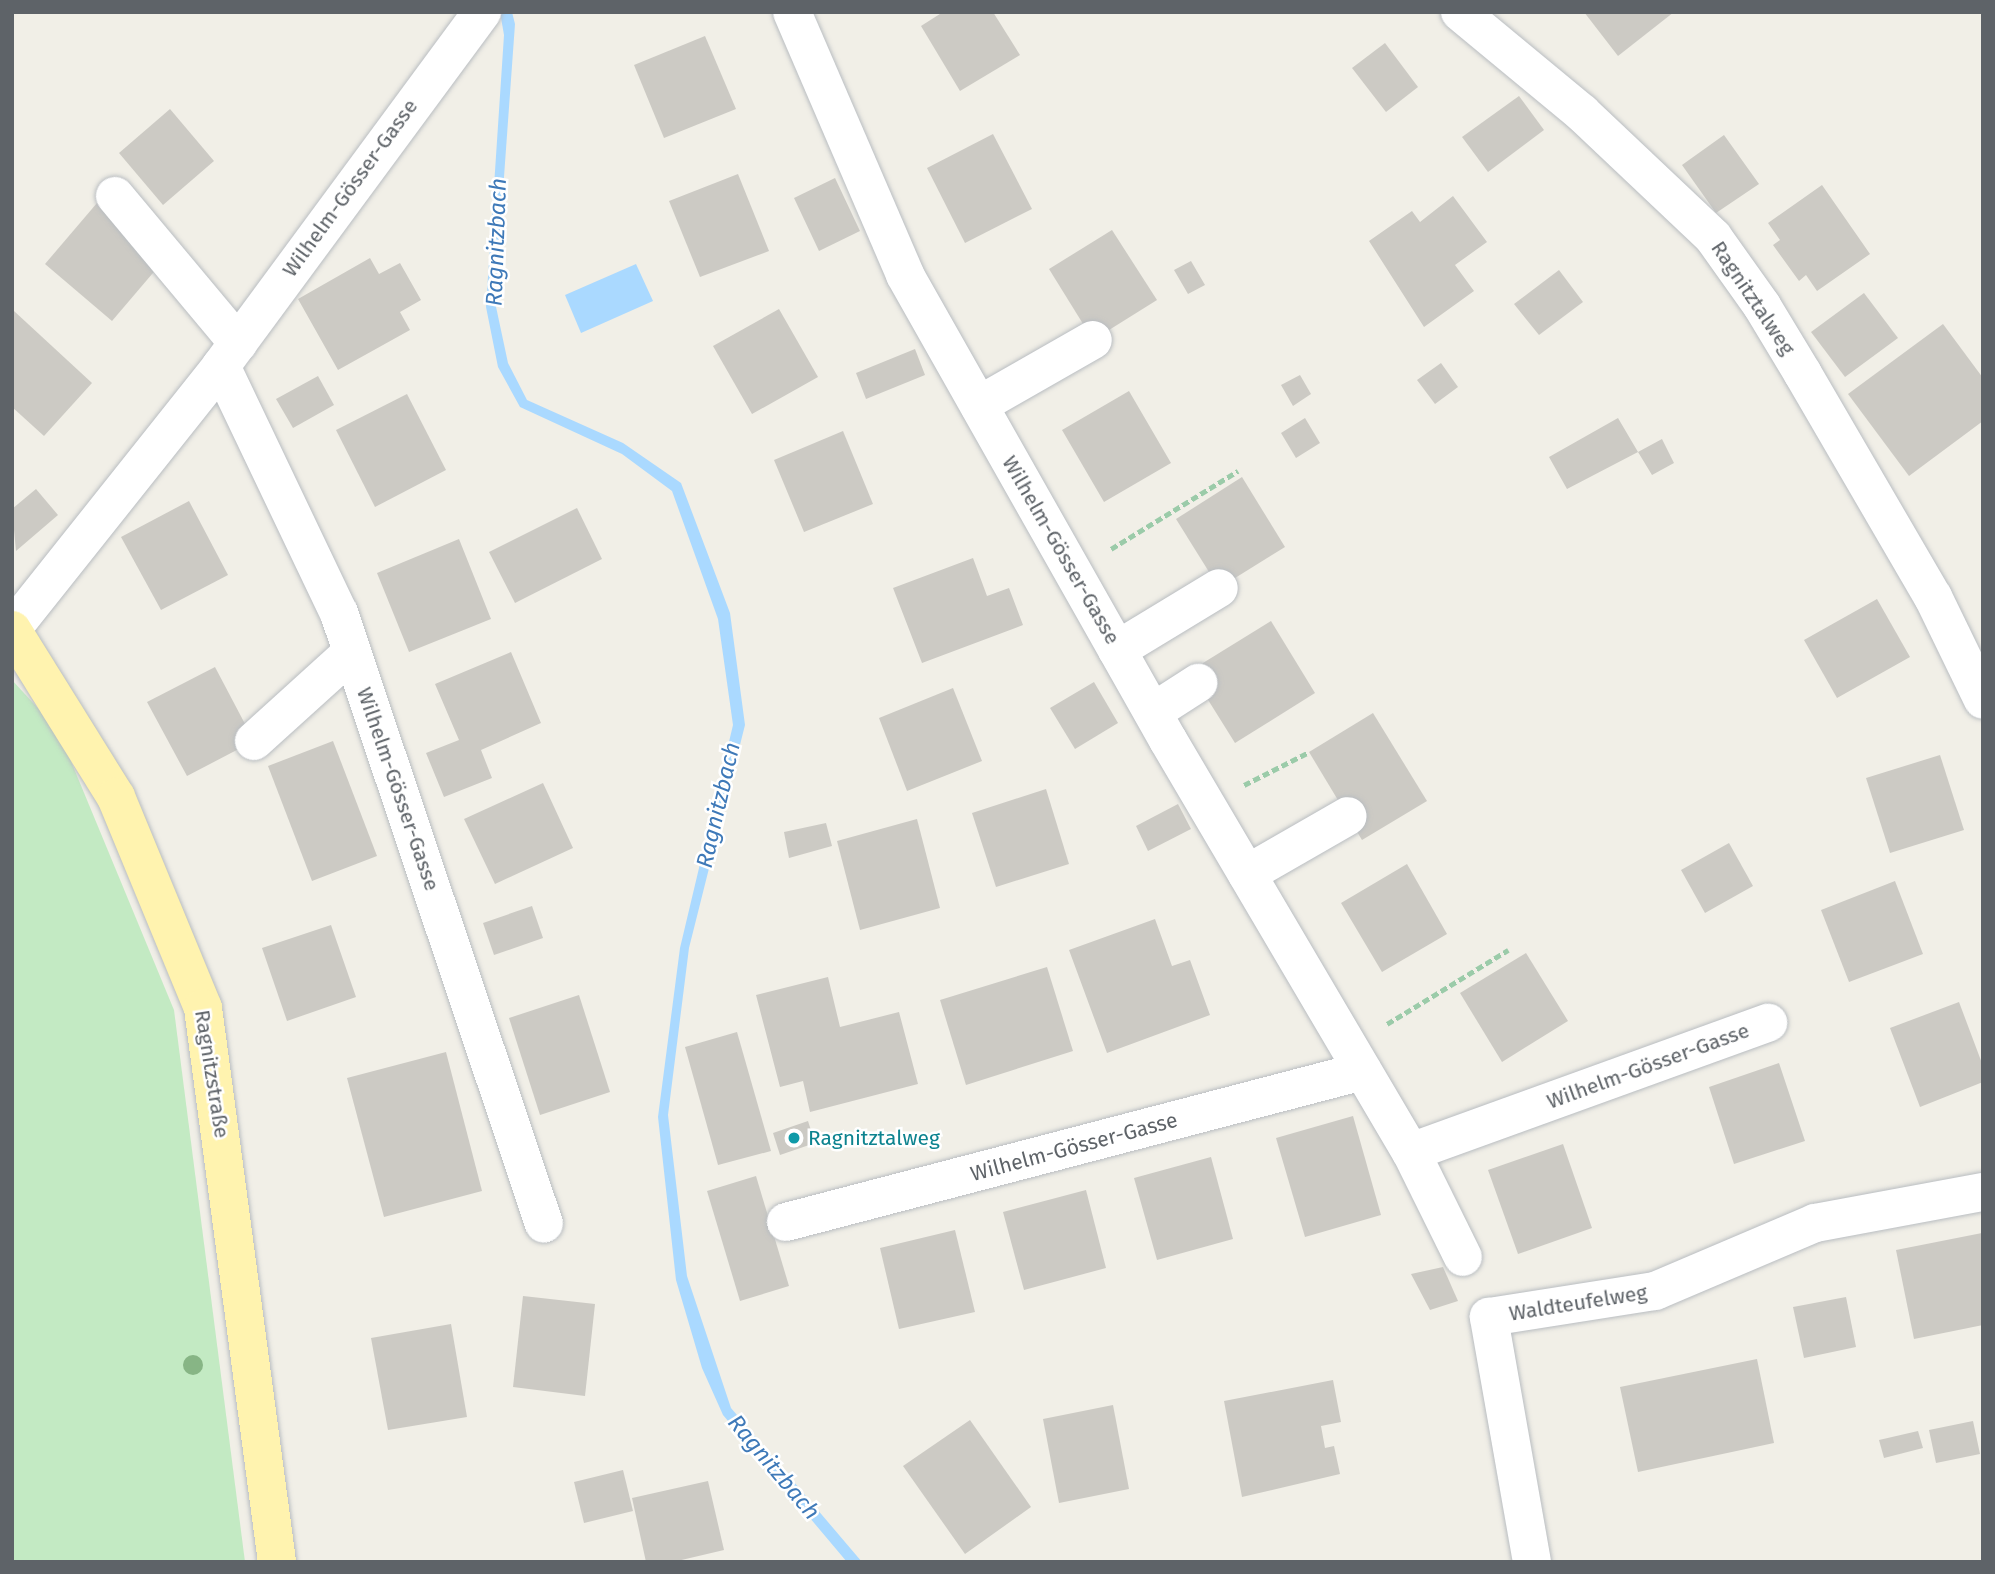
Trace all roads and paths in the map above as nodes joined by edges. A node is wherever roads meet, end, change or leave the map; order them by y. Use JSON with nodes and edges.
{"nodes":[{"id":1,"x":482,"y":12,"type":"edge"},
{"id":2,"x":792,"y":12,"type":"edge"},
{"id":3,"x":1460,"y":12,"type":"edge"},
{"id":4,"x":115,"y":196,"type":"dead end"},
{"id":5,"x":1093,"y":340,"type":"dead end"},
{"id":6,"x":229,"y":354,"type":"junction"},
{"id":7,"x":978,"y":405,"type":"junction"},
{"id":8,"x":1238,"y":471,"type":"dead end"},
{"id":9,"x":1073,"y":573,"type":"junction"},
{"id":10,"x":1219,"y":588,"type":"dead end"},
{"id":11,"x":12,"y":629,"type":"edge"},
{"id":12,"x":1972,"y":646,"type":"edge"},
{"id":13,"x":1117,"y":650,"type":"junction"},
{"id":14,"x":352,"y":652,"type":"junction"},
{"id":15,"x":1198,"y":683,"type":"dead end"},
{"id":16,"x":1983,"y":700,"type":"edge"},
{"id":17,"x":1153,"y":712,"type":"junction"},
{"id":18,"x":254,"y":740,"type":"dead end"},
{"id":19,"x":1308,"y":752,"type":"dead end"},
{"id":20,"x":1208,"y":807,"type":"junction"},
{"id":21,"x":1348,"y":816,"type":"dead end"},
{"id":22,"x":1247,"y":874,"type":"junction"},
{"id":23,"x":1508,"y":950,"type":"dead end"},
{"id":24,"x":1768,"y":1023,"type":"dead end"},
{"id":25,"x":1357,"y":1061,"type":"junction"},
{"id":26,"x":1410,"y":1152,"type":"junction"},
{"id":27,"x":1983,"y":1192,"type":"edge"},
{"id":28,"x":786,"y":1222,"type":"dead end"},
{"id":29,"x":544,"y":1224,"type":"dead end"},
{"id":30,"x":1463,"y":1257,"type":"dead end"},
{"id":31,"x":277,"y":1562,"type":"edge"},
{"id":32,"x":1532,"y":1562,"type":"edge"}],
"edges":[{"from":1,"to":6,"type":"street","name":"Wilhelm-Gösser-Gasse"},
{"from":2,"to":7,"type":"street","name":"Wilhelm-Gösser-Gasse"},
{"from":3,"to":12,"type":"street","name":"Ragnitztalweg"},
{"from":4,"to":6,"type":"street"},
{"from":5,"to":7,"type":"street"},
{"from":6,"to":11,"type":"street","name":"Wilhelm-Gösser-Gasse"},
{"from":6,"to":14,"type":"street","name":"Wilhelm-Gösser-Gasse"},
{"from":7,"to":9,"type":"street","name":"Wilhelm-Gösser-Gasse"},
{"from":8,"to":9,"type":"path"},
{"from":9,"to":13,"type":"street","name":"Wilhelm-Gösser-Gasse"},
{"from":10,"to":13,"type":"street"},
{"from":11,"to":31,"type":"main road","name":"Ragnitzstraße"},
{"from":12,"to":16,"type":"street","name":"Ragnitztalweg"},
{"from":13,"to":17,"type":"street","name":"Wilhelm-Gösser-Gasse"},
{"from":14,"to":18,"type":"street"},
{"from":14,"to":29,"type":"street","name":"Wilhelm-Gösser-Gasse"},
{"from":15,"to":17,"type":"street"},
{"from":17,"to":20,"type":"street","name":"Wilhelm-Gösser-Gasse"},
{"from":19,"to":20,"type":"path"},
{"from":20,"to":22,"type":"street","name":"Wilhelm-Gösser-Gasse"},
{"from":21,"to":22,"type":"street"},
{"from":22,"to":25,"type":"street","name":"Wilhelm-Gösser-Gasse"},
{"from":23,"to":25,"type":"path"},
{"from":24,"to":26,"type":"street","name":"Wilhelm-Gösser-Gasse"},
{"from":25,"to":26,"type":"street","name":"Wilhelm-Gösser-Gasse"},
{"from":25,"to":28,"type":"street","name":"Wilhelm-Gösser-Gasse"},
{"from":26,"to":30,"type":"street","name":"Wilhelm-Gösser-Gasse"},
{"from":27,"to":32,"type":"street","name":"Waldteufelweg"}]}
